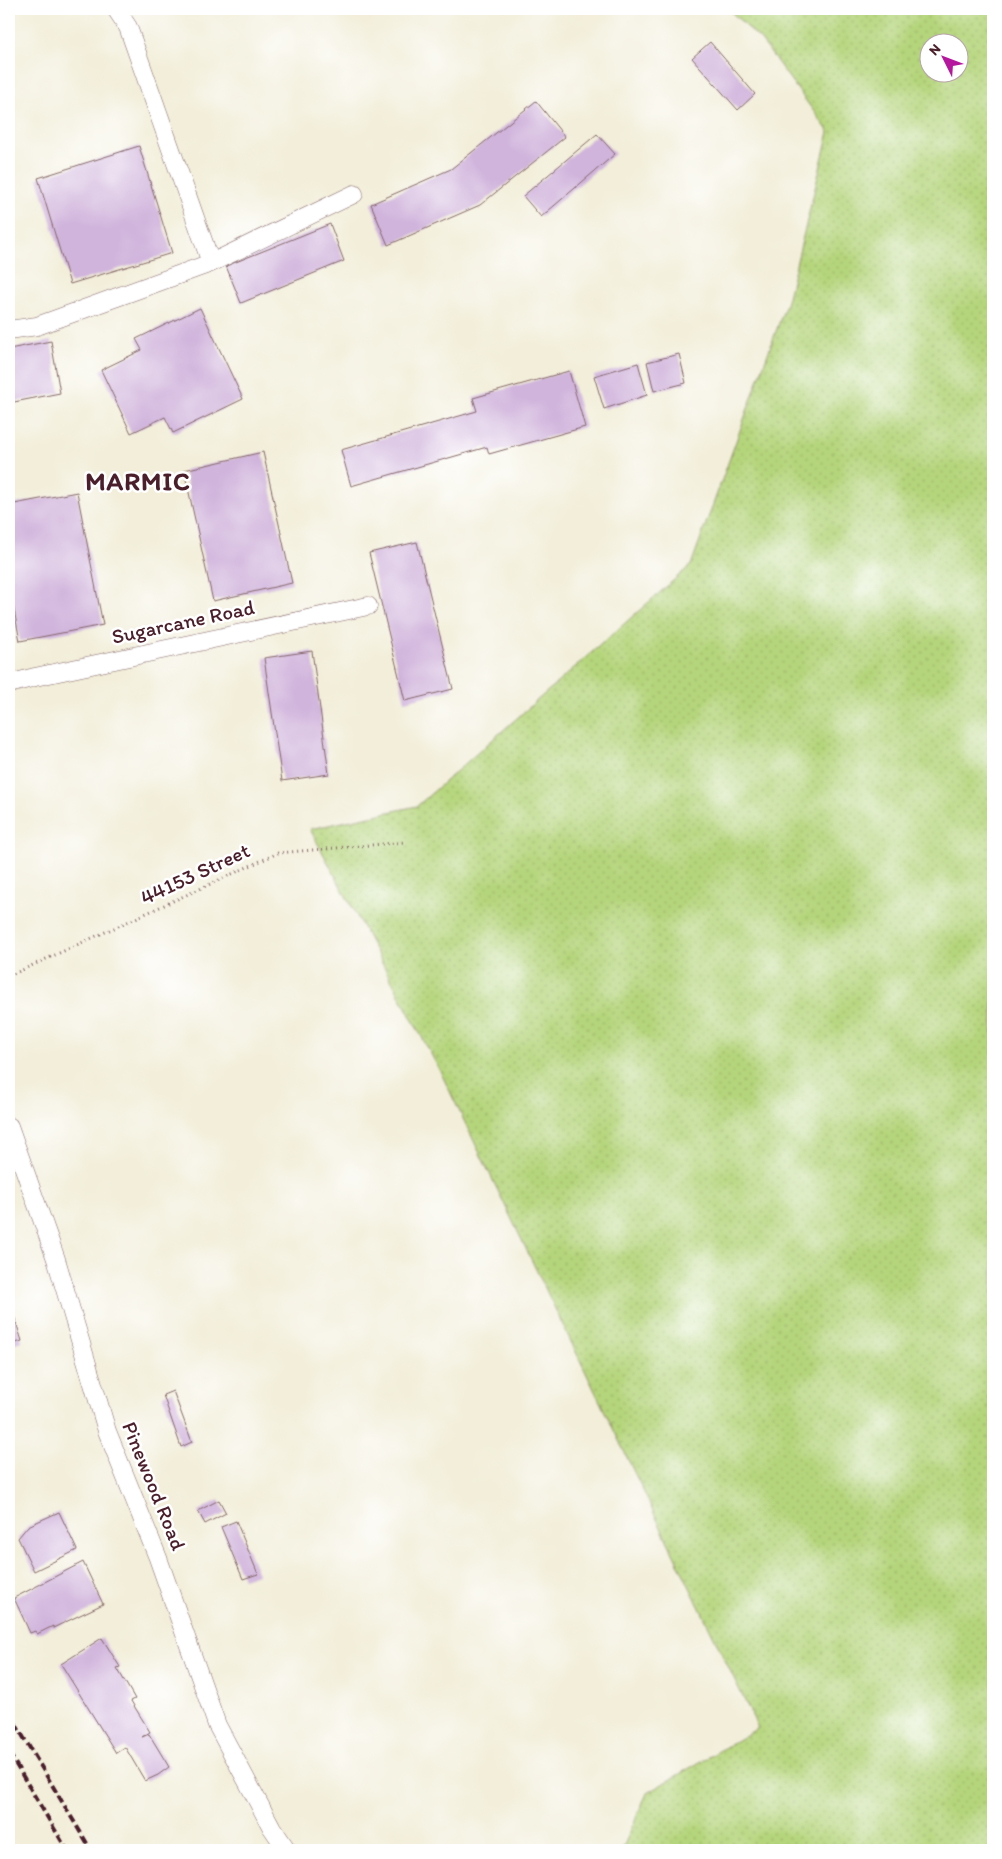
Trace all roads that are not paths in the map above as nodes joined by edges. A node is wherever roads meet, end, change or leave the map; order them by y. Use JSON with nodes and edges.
{"nodes":[{"id":1,"x":116,"y":9,"type":"edge"},
{"id":2,"x":354,"y":194,"type":"dead end"},
{"id":3,"x":211,"y":263,"type":"junction"},
{"id":4,"x":9,"y":330,"type":"edge"},
{"id":5,"x":368,"y":606,"type":"dead end"},
{"id":6,"x":9,"y":684,"type":"edge"},
{"id":7,"x":9,"y":1126,"type":"edge"},
{"id":8,"x":287,"y":1850,"type":"edge"}],
"edges":[{"from":1,"to":3,"type":"lane"},
{"from":2,"to":3,"type":"lane"},
{"from":3,"to":4,"type":"lane"},
{"from":5,"to":6,"type":"lane","name":"Sugarcane Road"},
{"from":7,"to":8,"type":"lane","name":"Pinewood Road"}]}
